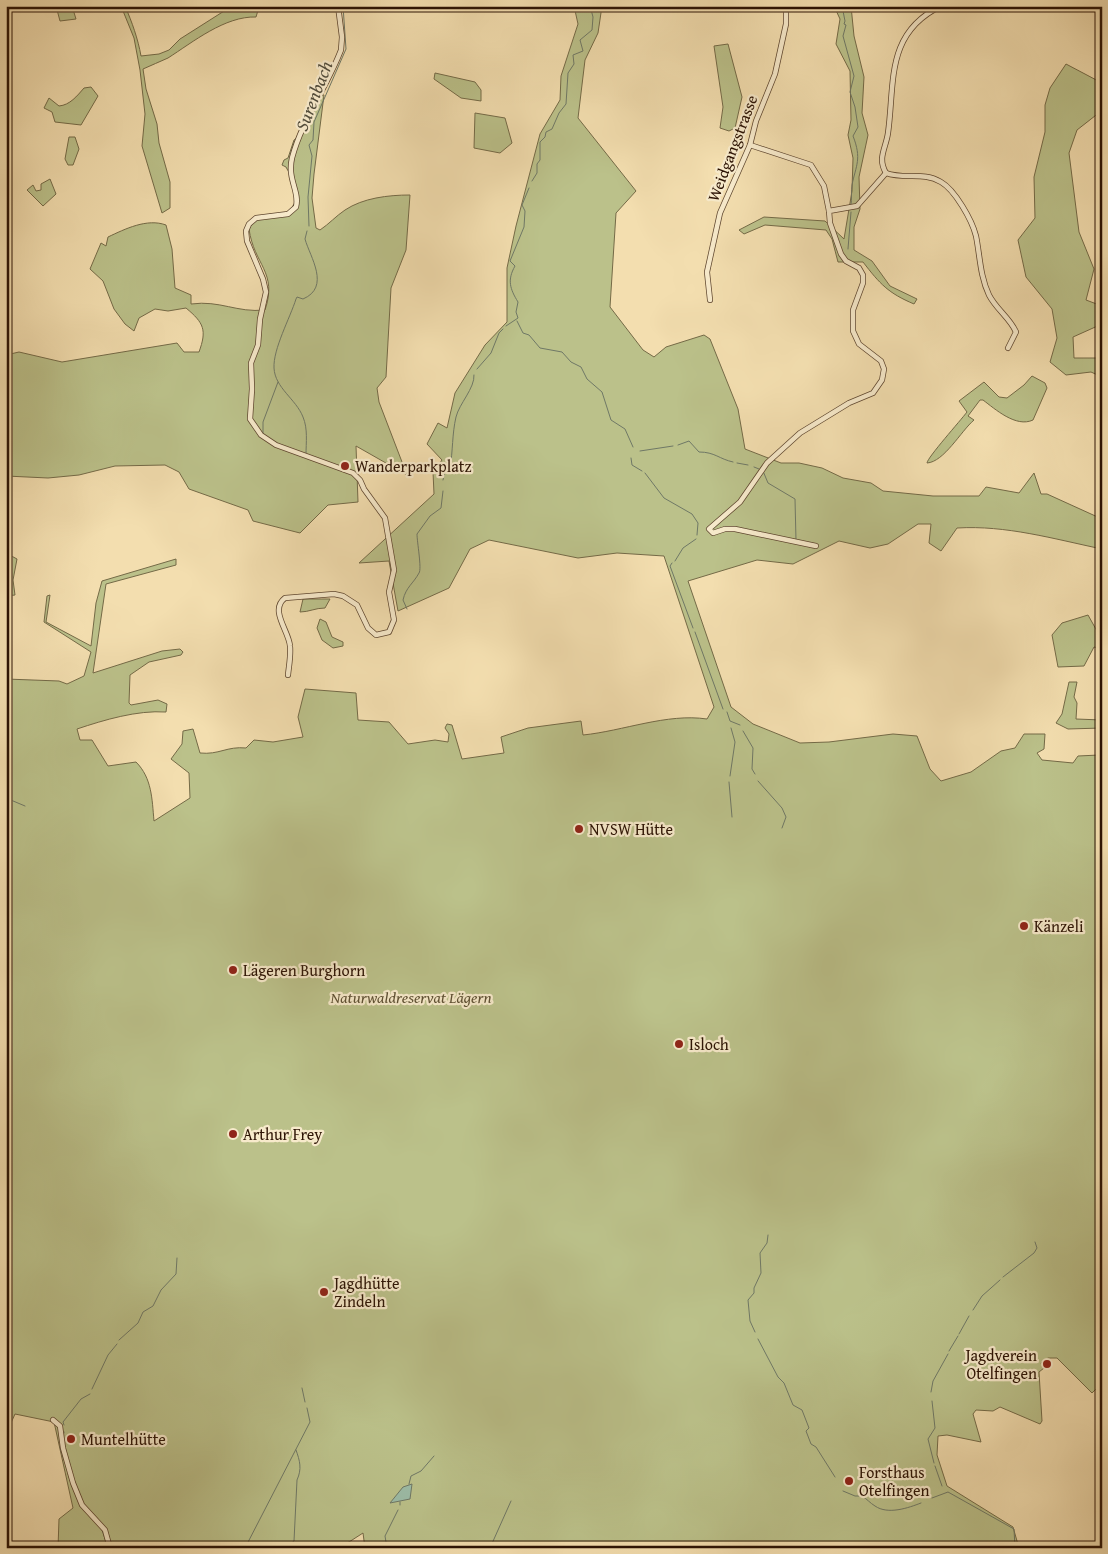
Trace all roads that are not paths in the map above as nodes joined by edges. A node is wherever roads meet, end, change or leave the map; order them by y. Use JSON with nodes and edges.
{"nodes":[{"id":1,"x":338,"y":6,"type":"edge"},
{"id":2,"x":786,"y":6,"type":"edge"},
{"id":3,"x":937,"y":7,"type":"edge"},
{"id":4,"x":750,"y":145,"type":"junction"},
{"id":5,"x":886,"y":173,"type":"junction"},
{"id":6,"x":829,"y":211,"type":"junction"},
{"id":7,"x":710,"y":300,"type":"dead end"},
{"id":8,"x":1008,"y":348,"type":"dead end"},
{"id":9,"x":816,"y":546,"type":"dead end"},
{"id":10,"x":288,"y":675,"type":"dead end"},
{"id":11,"x":53,"y":1420,"type":"dead end"},
{"id":12,"x":110,"y":1548,"type":"edge"}],
"edges":[{"from":1,"to":10,"type":"street"},
{"from":2,"to":4,"type":"street","name":"Weidgangstrasse"},
{"from":3,"to":5,"type":"street"},
{"from":4,"to":6,"type":"street"},
{"from":4,"to":7,"type":"street","name":"Weidgangstrasse"},
{"from":5,"to":6,"type":"street"},
{"from":5,"to":8,"type":"street"},
{"from":6,"to":9,"type":"street"},
{"from":11,"to":12,"type":"street"}]}
